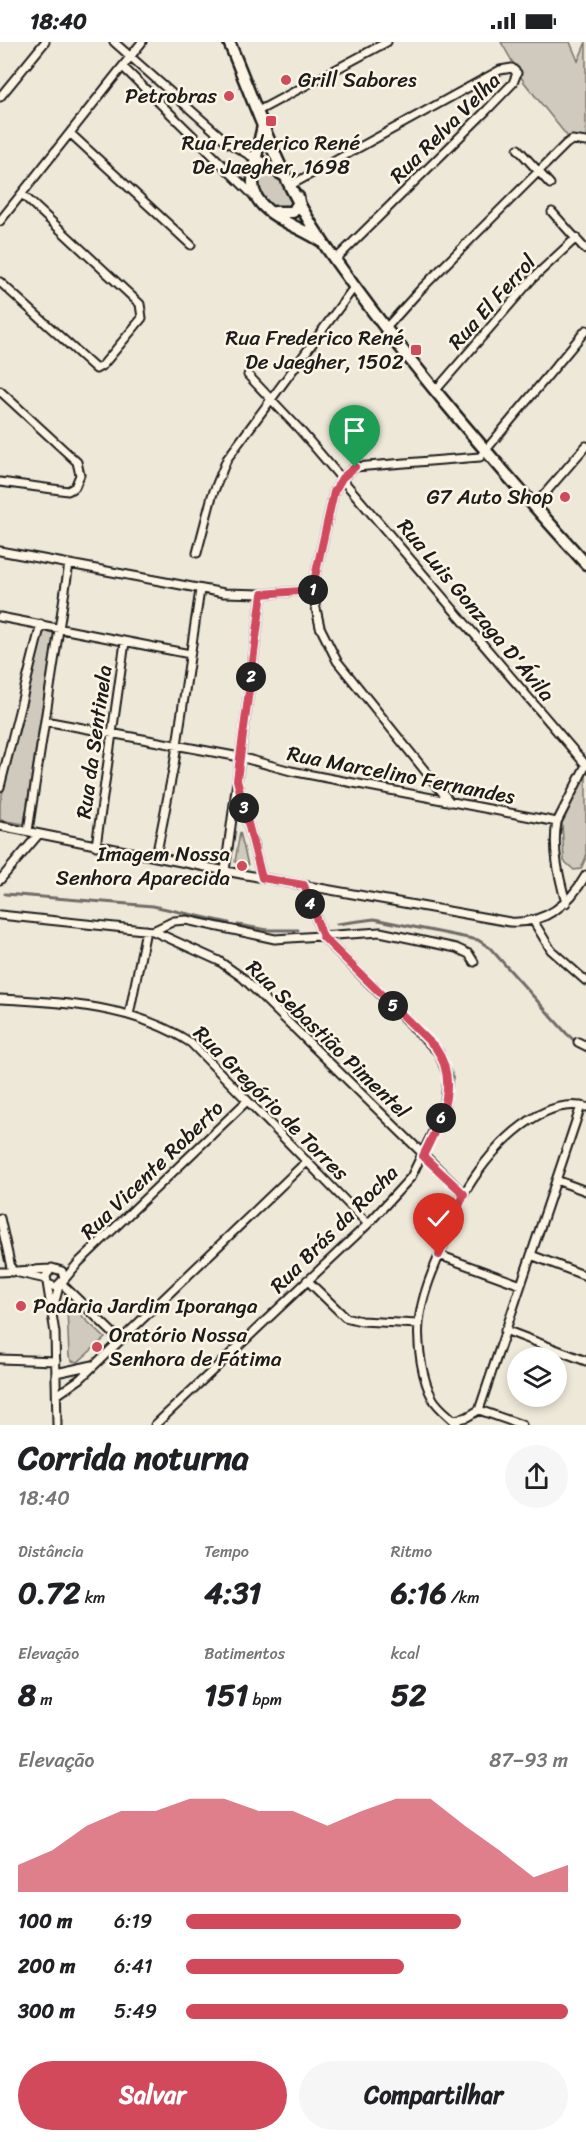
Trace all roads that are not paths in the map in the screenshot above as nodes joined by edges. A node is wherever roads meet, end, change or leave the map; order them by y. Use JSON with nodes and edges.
{"nodes":[{"id":1,"x":45,"y":42,"type":"edge"},
{"id":2,"x":114,"y":42,"type":"edge"},
{"id":3,"x":142,"y":42,"type":"edge"},
{"id":4,"x":229,"y":42,"type":"edge"},
{"id":5,"x":387,"y":42,"type":"edge"},
{"id":6,"x":131,"y":57,"type":"junction"},
{"id":7,"x":123,"y":67,"type":"junction"},
{"id":8,"x":0,"y":98,"type":"edge"},
{"id":9,"x":258,"y":111,"type":"junction"},
{"id":10,"x":263,"y":126,"type":"junction"},
{"id":11,"x":71,"y":134,"type":"junction"},
{"id":12,"x":586,"y":142,"type":"edge"},
{"id":13,"x":518,"y":149,"type":"dead end"},
{"id":14,"x":256,"y":159,"type":"junction"},
{"id":15,"x":538,"y":171,"type":"junction"},
{"id":16,"x":288,"y":180,"type":"junction"},
{"id":17,"x":550,"y":184,"type":"dead end"},
{"id":18,"x":22,"y":194,"type":"junction"},
{"id":19,"x":298,"y":197,"type":"junction"},
{"id":20,"x":256,"y":199,"type":"junction"},
{"id":21,"x":272,"y":212,"type":"junction"},
{"id":22,"x":552,"y":212,"type":"dead end"},
{"id":23,"x":0,"y":221,"type":"edge"},
{"id":24,"x":576,"y":238,"type":"junction"},
{"id":25,"x":323,"y":243,"type":"junction"},
{"id":26,"x":191,"y":245,"type":"dead end"},
{"id":27,"x":586,"y":250,"type":"edge"},
{"id":28,"x":336,"y":259,"type":"junction"},
{"id":29,"x":0,"y":282,"type":"edge"},
{"id":30,"x":355,"y":286,"type":"junction"},
{"id":31,"x":386,"y":328,"type":"junction"},
{"id":32,"x":586,"y":330,"type":"edge"},
{"id":33,"x":248,"y":375,"type":"dead end"},
{"id":34,"x":436,"y":390,"type":"junction"},
{"id":35,"x":0,"y":391,"type":"edge"},
{"id":36,"x":272,"y":398,"type":"junction"},
{"id":37,"x":586,"y":446,"type":"edge"},
{"id":38,"x":486,"y":450,"type":"junction"},
{"id":39,"x":342,"y":478,"type":"junction"},
{"id":40,"x":0,"y":482,"type":"edge"},
{"id":41,"x":534,"y":506,"type":"junction"},
{"id":42,"x":0,"y":551,"type":"edge"},
{"id":43,"x":197,"y":554,"type":"dead end"},
{"id":44,"x":69,"y":564,"type":"junction"},
{"id":45,"x":586,"y":564,"type":"edge"},
{"id":46,"x":200,"y":590,"type":"junction"},
{"id":47,"x":312,"y":590,"type":"junction"},
{"id":48,"x":262,"y":594,"type":"junction"},
{"id":49,"x":0,"y":617,"type":"edge"},
{"id":50,"x":40,"y":624,"type":"junction"},
{"id":51,"x":60,"y":628,"type":"junction"},
{"id":52,"x":125,"y":642,"type":"junction"},
{"id":53,"x":190,"y":654,"type":"junction"},
{"id":54,"x":45,"y":721,"type":"junction"},
{"id":55,"x":112,"y":733,"type":"junction"},
{"id":56,"x":177,"y":744,"type":"junction"},
{"id":57,"x":240,"y":757,"type":"junction"},
{"id":58,"x":586,"y":765,"type":"edge"},
{"id":59,"x":237,"y":780,"type":"junction"},
{"id":60,"x":0,"y":787,"type":"edge"},
{"id":61,"x":450,"y":802,"type":"junction"},
{"id":62,"x":557,"y":822,"type":"junction"},
{"id":63,"x":0,"y":825,"type":"edge"},
{"id":64,"x":28,"y":831,"type":"junction"},
{"id":65,"x":39,"y":834,"type":"junction"},
{"id":66,"x":96,"y":846,"type":"junction"},
{"id":67,"x":156,"y":857,"type":"junction"},
{"id":68,"x":225,"y":871,"type":"junction"},
{"id":69,"x":586,"y":875,"type":"edge"},
{"id":70,"x":262,"y":878,"type":"junction"},
{"id":71,"x":0,"y":880,"type":"edge"},
{"id":72,"x":304,"y":885,"type":"junction"},
{"id":73,"x":566,"y":903,"type":"junction"},
{"id":74,"x":0,"y":915,"type":"edge"},
{"id":75,"x":534,"y":922,"type":"junction"},
{"id":76,"x":149,"y":931,"type":"junction"},
{"id":77,"x":323,"y":937,"type":"junction"},
{"id":78,"x":474,"y":962,"type":"dead end"},
{"id":79,"x":586,"y":981,"type":"edge"},
{"id":80,"x":0,"y":999,"type":"edge"},
{"id":81,"x":129,"y":1015,"type":"junction"},
{"id":82,"x":578,"y":1042,"type":"dead end"},
{"id":83,"x":586,"y":1046,"type":"edge"},
{"id":84,"x":247,"y":1101,"type":"junction"},
{"id":85,"x":584,"y":1106,"type":"edge"},
{"id":86,"x":423,"y":1156,"type":"junction"},
{"id":87,"x":307,"y":1161,"type":"junction"},
{"id":88,"x":556,"y":1180,"type":"junction"},
{"id":89,"x":586,"y":1191,"type":"edge"},
{"id":90,"x":464,"y":1194,"type":"junction"},
{"id":91,"x":0,"y":1218,"type":"edge"},
{"id":92,"x":368,"y":1224,"type":"junction"},
{"id":93,"x":439,"y":1255,"type":"junction"},
{"id":94,"x":531,"y":1255,"type":"junction"},
{"id":95,"x":79,"y":1262,"type":"junction"},
{"id":96,"x":50,"y":1269,"type":"junction"},
{"id":97,"x":60,"y":1270,"type":"junction"},
{"id":98,"x":0,"y":1272,"type":"edge"},
{"id":99,"x":14,"y":1272,"type":"junction"},
{"id":100,"x":586,"y":1276,"type":"edge"},
{"id":101,"x":307,"y":1280,"type":"junction"},
{"id":102,"x":47,"y":1281,"type":"junction"},
{"id":103,"x":61,"y":1284,"type":"junction"},
{"id":104,"x":520,"y":1285,"type":"junction"},
{"id":105,"x":53,"y":1309,"type":"junction"},
{"id":106,"x":418,"y":1324,"type":"junction"},
{"id":107,"x":505,"y":1330,"type":"junction"},
{"id":108,"x":120,"y":1340,"type":"junction"},
{"id":109,"x":0,"y":1359,"type":"edge"},
{"id":110,"x":56,"y":1361,"type":"junction"},
{"id":111,"x":586,"y":1361,"type":"edge"},
{"id":112,"x":93,"y":1365,"type":"junction"},
{"id":113,"x":56,"y":1372,"type":"junction"},
{"id":114,"x":57,"y":1395,"type":"junction"},
{"id":115,"x":479,"y":1410,"type":"junction"},
{"id":116,"x":456,"y":1423,"type":"edge"},
{"id":117,"x":57,"y":1425,"type":"edge"},
{"id":118,"x":155,"y":1425,"type":"edge"},
{"id":119,"x":522,"y":1425,"type":"edge"}],
"edges":[{"from":1,"to":8,"type":"street"},
{"from":2,"to":6,"type":"street"},
{"from":3,"to":6,"type":"street"},
{"from":4,"to":9,"type":"main road"},
{"from":5,"to":9,"type":"street"},
{"from":6,"to":7,"type":"street"},
{"from":6,"to":14,"type":"street"},
{"from":7,"to":11,"type":"street"},
{"from":7,"to":20,"type":"street"},
{"from":9,"to":10,"type":"main road"},
{"from":10,"to":14,"type":"main road"},
{"from":10,"to":16,"type":"main road"},
{"from":11,"to":18,"type":"street"},
{"from":11,"to":26,"type":"street"},
{"from":12,"to":15,"type":"street"},
{"from":13,"to":15,"type":"street"},
{"from":14,"to":16,"type":"main road"},
{"from":14,"to":20,"type":"main road"},
{"from":15,"to":17,"type":"street"},
{"from":15,"to":31,"type":"street"},
{"from":16,"to":19,"type":"main road"},
{"from":16,"to":28,"type":"street","name":"Rua Relva Velha"},
{"from":18,"to":23,"type":"street"},
{"from":18,"to":29,"type":"street"},
{"from":19,"to":21,"type":"main road"},
{"from":19,"to":25,"type":"main road"},
{"from":20,"to":21,"type":"main road"},
{"from":21,"to":25,"type":"main road"},
{"from":22,"to":24,"type":"street"},
{"from":24,"to":27,"type":"street"},
{"from":24,"to":34,"type":"street","name":"Rua El Ferrol"},
{"from":25,"to":28,"type":"main road"},
{"from":28,"to":30,"type":"main road"},
{"from":30,"to":31,"type":"main road"},
{"from":30,"to":36,"type":"street"},
{"from":31,"to":34,"type":"main road"},
{"from":32,"to":38,"type":"street"},
{"from":33,"to":36,"type":"street","name":"Rua Luis Gonzaga D'Ávila"},
{"from":34,"to":38,"type":"main road"},
{"from":35,"to":40,"type":"street"},
{"from":36,"to":39,"type":"street","name":"Rua Luis Gonzaga D'Ávila"},
{"from":36,"to":43,"type":"street"},
{"from":37,"to":41,"type":"street"},
{"from":38,"to":39,"type":"street"},
{"from":38,"to":41,"type":"main road"},
{"from":39,"to":47,"type":"street"},
{"from":39,"to":58,"type":"street","name":"Rua Luis Gonzaga D'Ávila"},
{"from":41,"to":45,"type":"main road"},
{"from":42,"to":44,"type":"street"},
{"from":44,"to":46,"type":"street"},
{"from":44,"to":51,"type":"street"},
{"from":46,"to":48,"type":"street"},
{"from":46,"to":53,"type":"street"},
{"from":47,"to":48,"type":"street"},
{"from":47,"to":61,"type":"street"},
{"from":48,"to":57,"type":"street"},
{"from":49,"to":50,"type":"street"},
{"from":50,"to":51,"type":"street"},
{"from":50,"to":60,"type":"street"},
{"from":51,"to":52,"type":"street"},
{"from":51,"to":54,"type":"street"},
{"from":52,"to":53,"type":"street"},
{"from":52,"to":55,"type":"street","name":"Rua da Sentinela"},
{"from":53,"to":56,"type":"street"},
{"from":54,"to":55,"type":"street","name":"Rua Marcelino Fernandes"},
{"from":54,"to":64,"type":"street"},
{"from":55,"to":56,"type":"street","name":"Rua Marcelino Fernandes"},
{"from":55,"to":66,"type":"street","name":"Rua da Sentinela"},
{"from":56,"to":57,"type":"street","name":"Rua Marcelino Fernandes"},
{"from":56,"to":67,"type":"street"},
{"from":57,"to":59,"type":"street"},
{"from":57,"to":61,"type":"street","name":"Rua Marcelino Fernandes"},
{"from":58,"to":62,"type":"street"},
{"from":59,"to":68,"type":"street"},
{"from":59,"to":70,"type":"street"},
{"from":61,"to":62,"type":"street","name":"Rua Marcelino Fernandes"},
{"from":62,"to":73,"type":"street"},
{"from":63,"to":64,"type":"street"},
{"from":64,"to":65,"type":"street"},
{"from":65,"to":66,"type":"street"},
{"from":65,"to":71,"type":"street"},
{"from":66,"to":67,"type":"street"},
{"from":67,"to":68,"type":"street"},
{"from":68,"to":70,"type":"street"},
{"from":69,"to":73,"type":"street"},
{"from":70,"to":72,"type":"street"},
{"from":72,"to":75,"type":"street"},
{"from":72,"to":77,"type":"street","name":"Rua Brás da Rocha"},
{"from":73,"to":75,"type":"street"},
{"from":74,"to":76,"type":"street"},
{"from":75,"to":79,"type":"street"},
{"from":76,"to":77,"type":"street"},
{"from":76,"to":81,"type":"street"},
{"from":76,"to":86,"type":"street","name":"Rua Sebastião Pimentel"},
{"from":77,"to":78,"type":"street"},
{"from":77,"to":86,"type":"street","name":"Rua Brás da Rocha"},
{"from":80,"to":81,"type":"street","name":"Rua Gregório de Torres"},
{"from":81,"to":84,"type":"street","name":"Rua Gregório de Torres"},
{"from":82,"to":83,"type":"street"},
{"from":84,"to":87,"type":"street","name":"Rua Gregório de Torres"},
{"from":84,"to":95,"type":"street","name":"Rua Vicente Roberto"},
{"from":85,"to":88,"type":"street"},
{"from":85,"to":90,"type":"street"},
{"from":86,"to":90,"type":"street","name":"Rua Sebastião Pimentel"},
{"from":86,"to":92,"type":"street","name":"Rua Brás da Rocha"},
{"from":87,"to":92,"type":"street","name":"Rua Gregório de Torres"},
{"from":87,"to":108,"type":"street"},
{"from":88,"to":89,"type":"street"},
{"from":88,"to":94,"type":"street"},
{"from":90,"to":93,"type":"street"},
{"from":91,"to":99,"type":"street"},
{"from":92,"to":101,"type":"street","name":"Rua Brás da Rocha"},
{"from":93,"to":104,"type":"street"},
{"from":93,"to":106,"type":"street"},
{"from":94,"to":100,"type":"street"},
{"from":94,"to":104,"type":"street"},
{"from":95,"to":97,"type":"street","name":"Rua Vicente Roberto"},
{"from":95,"to":103,"type":"street","name":"Rua Vicente Roberto"},
{"from":96,"to":97,"type":"street","name":"Rua Vicente Roberto"},
{"from":96,"to":99,"type":"street","name":"Rua Vicente Roberto"},
{"from":96,"to":102,"type":"street"},
{"from":97,"to":103,"type":"street"},
{"from":98,"to":99,"type":"street"},
{"from":99,"to":102,"type":"street"},
{"from":101,"to":106,"type":"street"},
{"from":101,"to":118,"type":"street","name":"Rua Brás da Rocha"},
{"from":102,"to":103,"type":"street"},
{"from":102,"to":105,"type":"street"},
{"from":103,"to":105,"type":"street"},
{"from":103,"to":108,"type":"street"},
{"from":104,"to":107,"type":"street"},
{"from":105,"to":110,"type":"street"},
{"from":106,"to":116,"type":"street"},
{"from":107,"to":111,"type":"street"},
{"from":107,"to":115,"type":"street"},
{"from":108,"to":112,"type":"street"},
{"from":109,"to":110,"type":"street"},
{"from":110,"to":113,"type":"street"},
{"from":112,"to":113,"type":"street"},
{"from":112,"to":114,"type":"street"},
{"from":113,"to":114,"type":"street"},
{"from":114,"to":117,"type":"street"},
{"from":115,"to":116,"type":"street"},
{"from":115,"to":119,"type":"street"}]}
